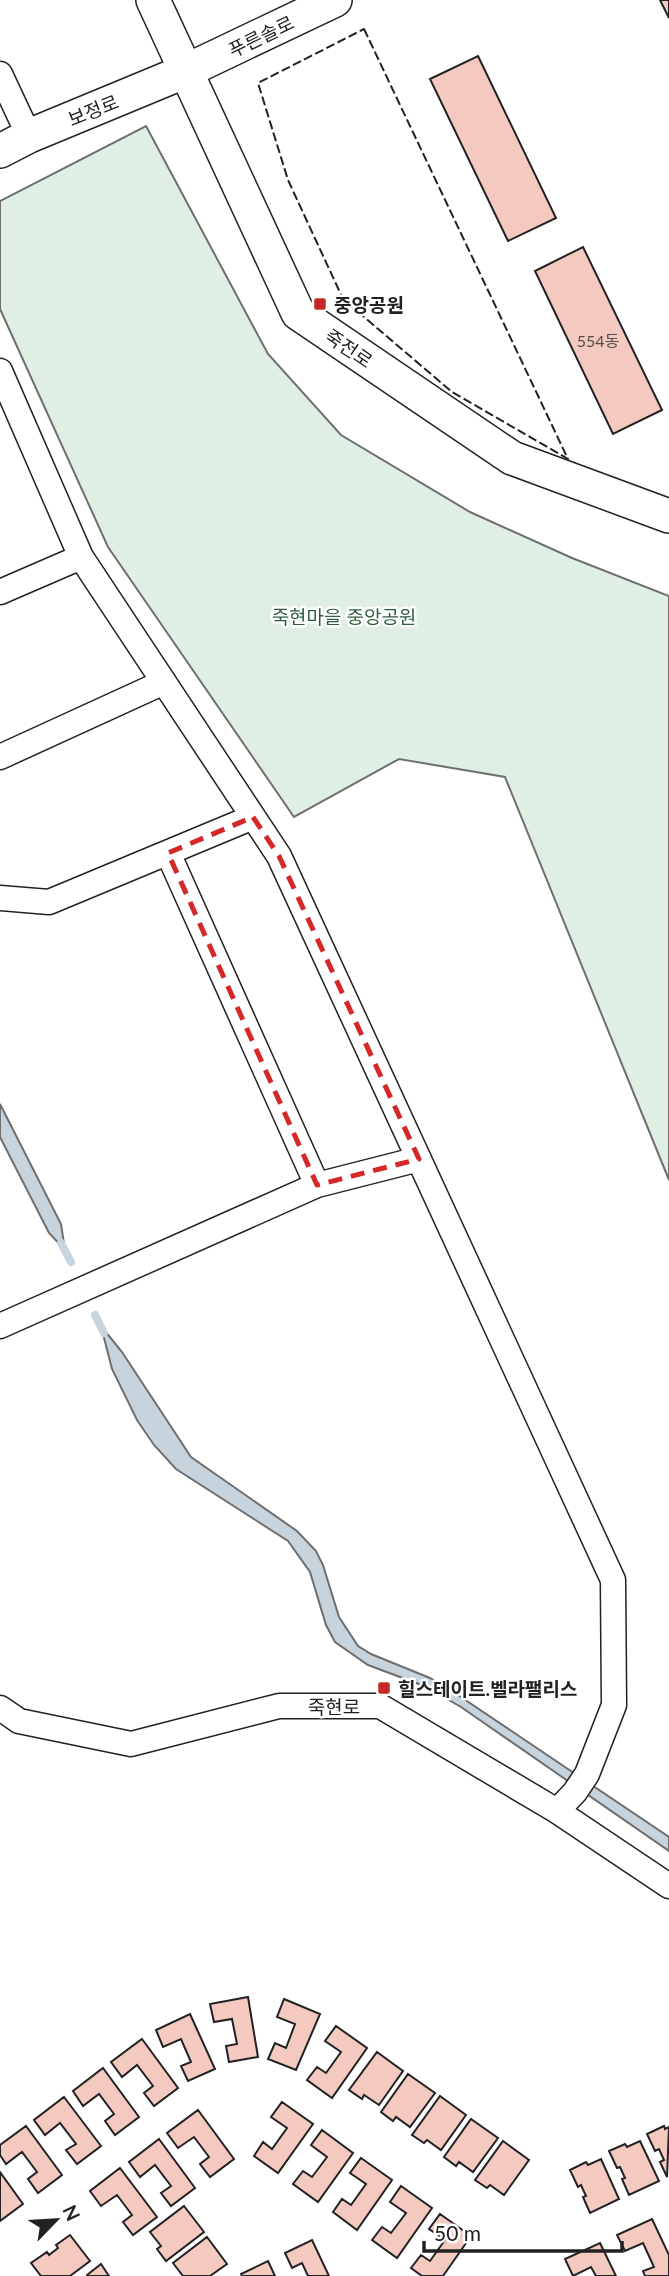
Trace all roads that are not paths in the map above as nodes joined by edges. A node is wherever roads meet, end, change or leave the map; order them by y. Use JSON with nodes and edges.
{"nodes":[{"id":1,"x":153,"y":0,"type":"edge"},
{"id":2,"x":335,"y":0,"type":"edge"},
{"id":3,"x":186,"y":71,"type":"junction"},
{"id":4,"x":0,"y":74,"type":"edge"},
{"id":5,"x":29,"y":136,"type":"junction"},
{"id":6,"x":0,"y":151,"type":"edge"},
{"id":7,"x":3,"y":384,"type":"edge"},
{"id":8,"x":669,"y":516,"type":"edge"},
{"id":9,"x":81,"y":557,"type":"junction"},
{"id":10,"x":0,"y":592,"type":"edge"},
{"id":11,"x":164,"y":682,"type":"junction"},
{"id":12,"x":0,"y":757,"type":"edge"},
{"id":13,"x":253,"y":817,"type":"junction"},
{"id":14,"x":168,"y":853,"type":"junction"},
{"id":15,"x":0,"y":898,"type":"edge"},
{"id":16,"x":419,"y":1159,"type":"junction"},
{"id":17,"x":317,"y":1185,"type":"junction"},
{"id":18,"x":0,"y":1326,"type":"edge"},
{"id":19,"x":0,"y":1709,"type":"edge"},
{"id":20,"x":557,"y":1811,"type":"junction"},
{"id":21,"x":669,"y":1886,"type":"edge"}],
"edges":[{"from":1,"to":3,"type":"street","name":"죽전로"},
{"from":2,"to":3,"type":"street","name":"푸른솔로"},
{"from":3,"to":5,"type":"street","name":"보정로"},
{"from":3,"to":8,"type":"street","name":"죽전로"},
{"from":4,"to":5,"type":"street"},
{"from":5,"to":6,"type":"street","name":"보정로"},
{"from":7,"to":9,"type":"street"},
{"from":9,"to":10,"type":"street"},
{"from":9,"to":11,"type":"street"},
{"from":11,"to":12,"type":"street"},
{"from":11,"to":13,"type":"street"},
{"from":13,"to":14,"type":"street"},
{"from":13,"to":16,"type":"street"},
{"from":14,"to":15,"type":"street"},
{"from":14,"to":17,"type":"street"},
{"from":16,"to":17,"type":"street"},
{"from":16,"to":20,"type":"street"},
{"from":17,"to":18,"type":"street"},
{"from":19,"to":20,"type":"street","name":"죽현로"},
{"from":20,"to":21,"type":"street","name":"죽현로"}]}
